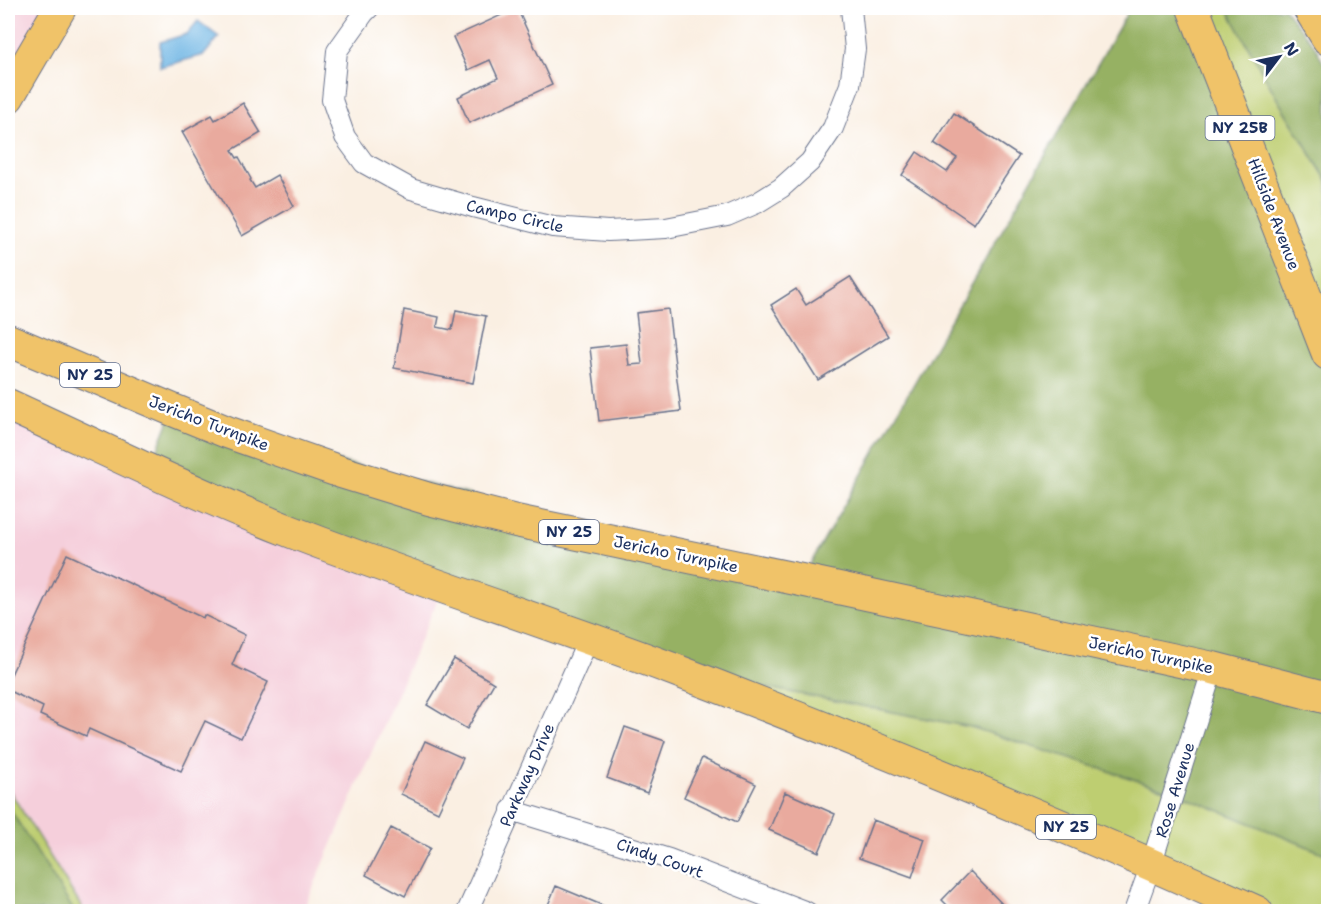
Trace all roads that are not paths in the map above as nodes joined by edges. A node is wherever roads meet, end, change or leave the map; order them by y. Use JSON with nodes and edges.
{"nodes":[{"id":1,"x":60,"y":8,"type":"edge"},
{"id":2,"x":369,"y":8,"type":"edge"},
{"id":3,"x":851,"y":8,"type":"edge"},
{"id":4,"x":1193,"y":8,"type":"edge"},
{"id":5,"x":1309,"y":8,"type":"edge"},
{"id":6,"x":1329,"y":39,"type":"edge"},
{"id":7,"x":8,"y":97,"type":"edge"},
{"id":8,"x":8,"y":340,"type":"edge"},
{"id":9,"x":1329,"y":354,"type":"edge"},
{"id":10,"x":8,"y":405,"type":"edge"},
{"id":11,"x":589,"y":638,"type":"junction"},
{"id":12,"x":1213,"y":668,"type":"junction"},
{"id":13,"x":1329,"y":698,"type":"edge"},
{"id":14,"x":511,"y":810,"type":"junction"},
{"id":15,"x":1152,"y":865,"type":"junction"},
{"id":16,"x":467,"y":912,"type":"edge"},
{"id":17,"x":807,"y":912,"type":"edge"},
{"id":18,"x":1134,"y":912,"type":"edge"},
{"id":19,"x":1257,"y":912,"type":"edge"}],
"edges":[{"from":1,"to":7,"type":"main road"},
{"from":2,"to":3,"type":"street","name":"Campo Circle"},
{"from":4,"to":9,"type":"main road","name":"Hillside Avenue","number":"NY 25B"},
{"from":5,"to":6,"type":"main road"},
{"from":8,"to":12,"type":"main road","name":"Jericho Turnpike","number":"NY 25"},
{"from":10,"to":11,"type":"main road","number":"NY 25"},
{"from":11,"to":14,"type":"street","name":"Parkway Drive"},
{"from":11,"to":15,"type":"main road","number":"NY 25"},
{"from":12,"to":13,"type":"main road","name":"Jericho Turnpike","number":"NY 25"},
{"from":12,"to":15,"type":"street","name":"Rose Avenue"},
{"from":14,"to":16,"type":"street","name":"Parkway Drive"},
{"from":14,"to":17,"type":"street","name":"Cindy Court"},
{"from":15,"to":18,"type":"street","name":"Rose Avenue"},
{"from":15,"to":19,"type":"main road","number":"NY 25"}]}
